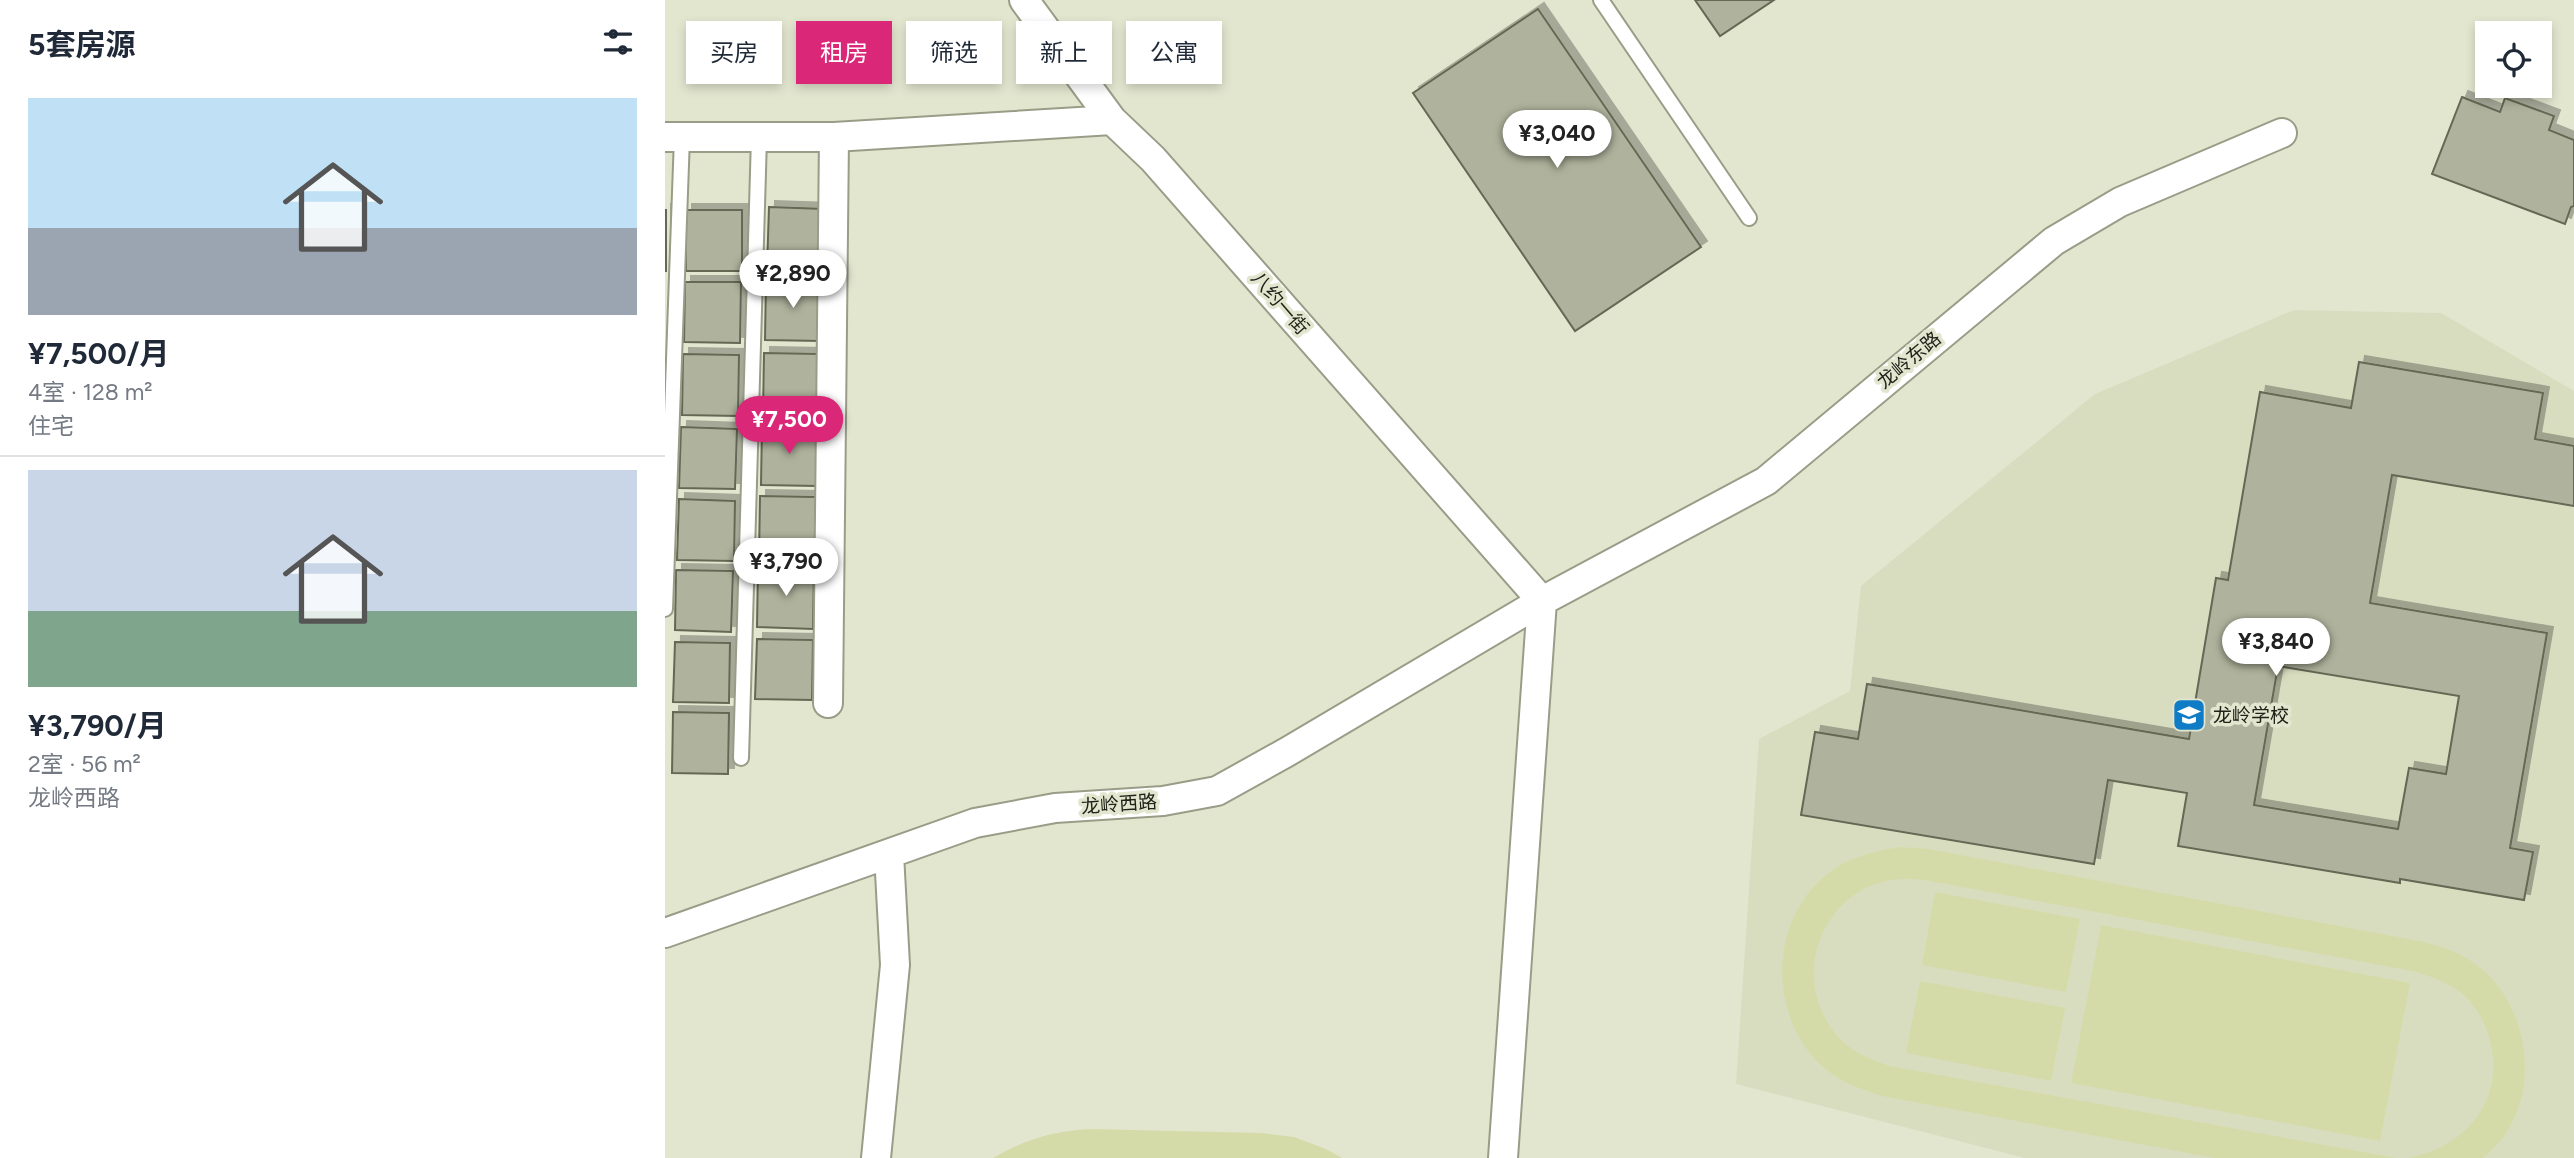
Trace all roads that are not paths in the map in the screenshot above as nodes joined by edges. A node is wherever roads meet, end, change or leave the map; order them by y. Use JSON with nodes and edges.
{"nodes":[{"id":1,"x":1024,"y":0,"type":"edge"},
{"id":2,"x":1601,"y":0,"type":"edge"},
{"id":3,"x":1112,"y":120,"type":"junction"},
{"id":4,"x":2282,"y":133,"type":"dead end"},
{"id":5,"x":674,"y":137,"type":"edge"},
{"id":6,"x":759,"y":137,"type":"junction"},
{"id":7,"x":834,"y":137,"type":"junction"},
{"id":8,"x":1749,"y":218,"type":"dead end"},
{"id":9,"x":1542,"y":601,"type":"junction"},
{"id":10,"x":665,"y":609,"type":"edge"},
{"id":11,"x":828,"y":703,"type":"dead end"},
{"id":12,"x":741,"y":758,"type":"dead end"},
{"id":13,"x":889,"y":854,"type":"junction"},
{"id":14,"x":665,"y":933,"type":"edge"},
{"id":15,"x":876,"y":1158,"type":"edge"},
{"id":16,"x":1503,"y":1158,"type":"edge"}],
"edges":[{"from":1,"to":3,"type":"street","name":"八约一街"},
{"from":2,"to":8,"type":"lane"},
{"from":3,"to":7,"type":"street"},
{"from":3,"to":9,"type":"street","name":"八约一街"},
{"from":4,"to":9,"type":"street","name":"龙岭东路"},
{"from":5,"to":6,"type":"street"},
{"from":5,"to":10,"type":"lane"},
{"from":6,"to":7,"type":"street"},
{"from":6,"to":12,"type":"lane"},
{"from":7,"to":11,"type":"street"},
{"from":9,"to":13,"type":"street","name":"龙岭西路"},
{"from":9,"to":16,"type":"street"},
{"from":13,"to":14,"type":"street","name":"龙岭西路"},
{"from":13,"to":15,"type":"street"}]}
